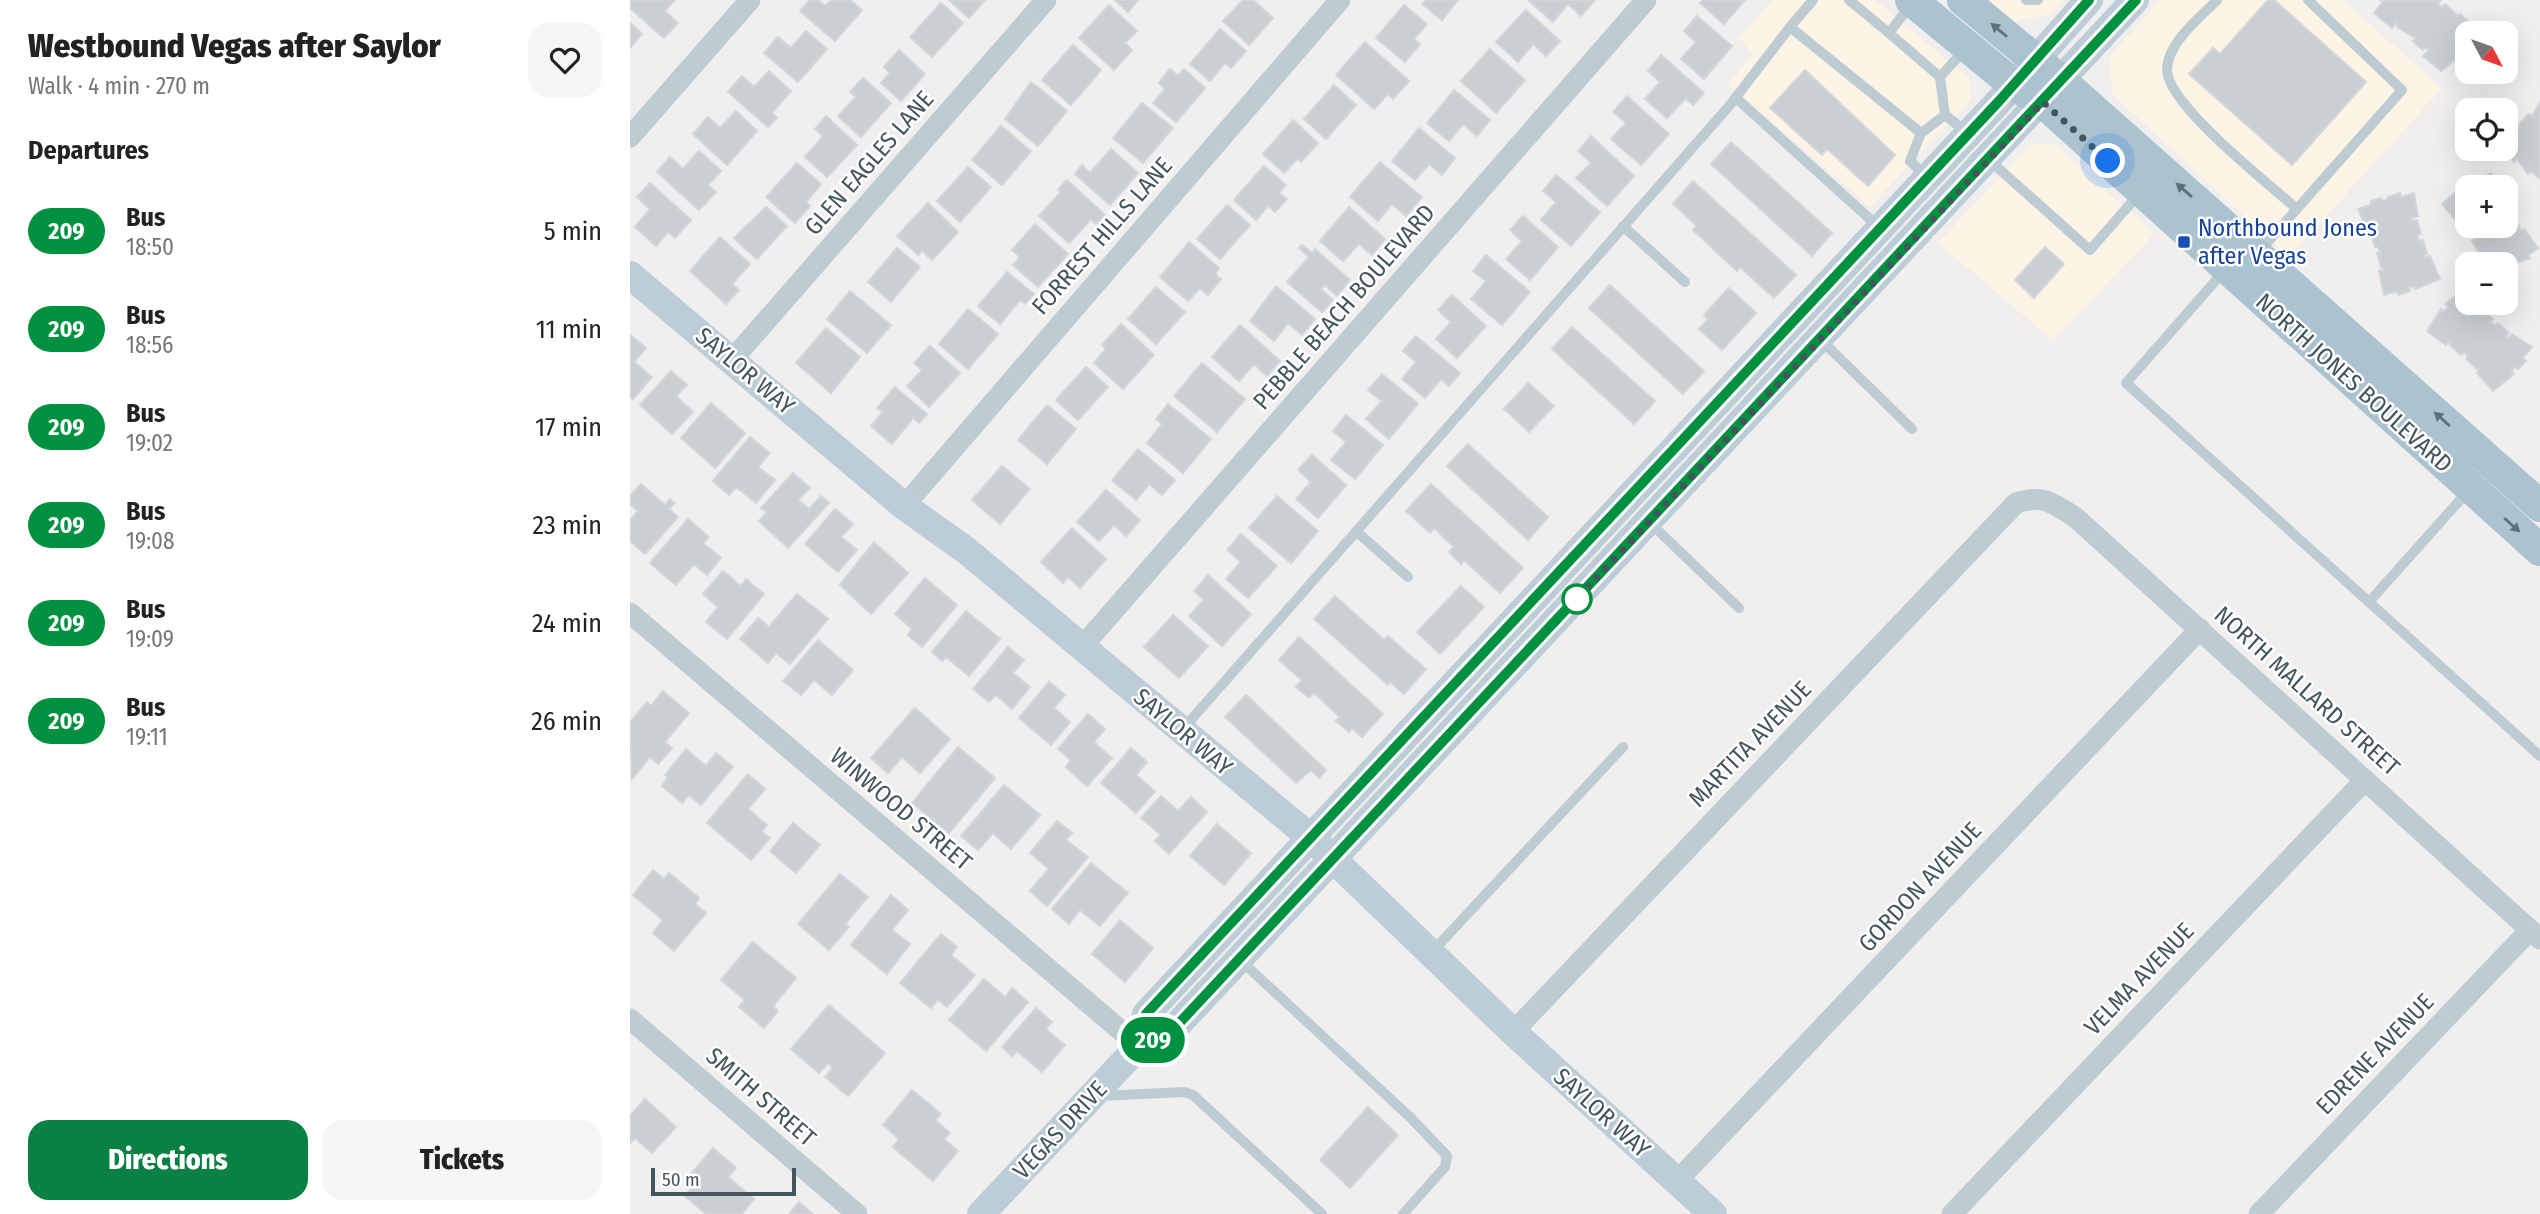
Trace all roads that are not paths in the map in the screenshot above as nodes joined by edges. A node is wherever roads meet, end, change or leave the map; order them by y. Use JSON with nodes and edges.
{"nodes":[{"id":1,"x":750,"y":0,"type":"edge"},
{"id":2,"x":1046,"y":0,"type":"edge"},
{"id":3,"x":1340,"y":0,"type":"edge"},
{"id":4,"x":1646,"y":0,"type":"edge"},
{"id":5,"x":1813,"y":0,"type":"edge"},
{"id":6,"x":1849,"y":0,"type":"edge"},
{"id":7,"x":1963,"y":0,"type":"edge"},
{"id":8,"x":2026,"y":0,"type":"edge"},
{"id":9,"x":2038,"y":0,"type":"edge"},
{"id":10,"x":2089,"y":0,"type":"edge"},
{"id":11,"x":2136,"y":0,"type":"edge"},
{"id":12,"x":2217,"y":0,"type":"edge"},
{"id":13,"x":2308,"y":0,"type":"edge"},
{"id":14,"x":1912,"y":1,"type":"edge"},
{"id":15,"x":1790,"y":27,"type":"junction"},
{"id":16,"x":1889,"y":33,"type":"junction"},
{"id":17,"x":1968,"y":46,"type":"junction"},
{"id":18,"x":2036,"y":61,"type":"junction"},
{"id":19,"x":1940,"y":77,"type":"junction"},
{"id":20,"x":2014,"y":85,"type":"junction"},
{"id":21,"x":2052,"y":91,"type":"junction"},
{"id":22,"x":1736,"y":98,"type":"junction"},
{"id":23,"x":1945,"y":115,"type":"junction"},
{"id":24,"x":1922,"y":133,"type":"junction"},
{"id":25,"x":1968,"y":134,"type":"junction"},
{"id":26,"x":630,"y":137,"type":"edge"},
{"id":27,"x":1989,"y":160,"type":"junction"},
{"id":28,"x":1927,"y":177,"type":"junction"},
{"id":29,"x":2142,"y":191,"type":"junction"},
{"id":30,"x":2297,"y":209,"type":"junction"},
{"id":31,"x":1623,"y":226,"type":"junction"},
{"id":32,"x":1880,"y":228,"type":"junction"},
{"id":33,"x":2257,"y":255,"type":"junction"},
{"id":34,"x":2227,"y":268,"type":"junction"},
{"id":35,"x":630,"y":275,"type":"edge"},
{"id":36,"x":1685,"y":282,"type":"dead end"},
{"id":37,"x":1820,"y":339,"type":"junction"},
{"id":38,"x":732,"y":360,"type":"junction"},
{"id":39,"x":1912,"y":429,"type":"dead end"},
{"id":40,"x":2493,"y":464,"type":"junction"},
{"id":41,"x":2471,"y":488,"type":"junction"},
{"id":42,"x":2029,"y":499,"type":"joint"},
{"id":43,"x":904,"y":506,"type":"junction"},
{"id":44,"x":2540,"y":506,"type":"edge"},
{"id":45,"x":1637,"y":511,"type":"junction"},
{"id":46,"x":1356,"y":531,"type":"junction"},
{"id":47,"x":2540,"y":550,"type":"edge"},
{"id":48,"x":1408,"y":577,"type":"dead end"},
{"id":49,"x":2369,"y":602,"type":"junction"},
{"id":50,"x":1739,"y":608,"type":"dead end"},
{"id":51,"x":630,"y":613,"type":"edge"},
{"id":52,"x":2200,"y":629,"type":"junction"},
{"id":53,"x":1081,"y":648,"type":"junction"},
{"id":54,"x":1181,"y":731,"type":"junction"},
{"id":55,"x":1623,"y":747,"type":"dead end"},
{"id":56,"x":2540,"y":756,"type":"edge"},
{"id":57,"x":2365,"y":780,"type":"junction"},
{"id":58,"x":1311,"y":838,"type":"junction"},
{"id":59,"x":1333,"y":858,"type":"junction"},
{"id":60,"x":2535,"y":934,"type":"edge"},
{"id":61,"x":1431,"y":953,"type":"junction"},
{"id":62,"x":1239,"y":959,"type":"junction"},
{"id":63,"x":630,"y":1019,"type":"edge"},
{"id":64,"x":1513,"y":1032,"type":"junction"},
{"id":65,"x":1139,"y":1046,"type":"junction"},
{"id":66,"x":1090,"y":1097,"type":"junction"},
{"id":67,"x":1677,"y":1181,"type":"junction"},
{"id":68,"x":857,"y":1214,"type":"edge"},
{"id":69,"x":981,"y":1214,"type":"edge"},
{"id":70,"x":1322,"y":1214,"type":"edge"},
{"id":71,"x":1402,"y":1214,"type":"edge"},
{"id":72,"x":1713,"y":1214,"type":"edge"},
{"id":73,"x":1952,"y":1214,"type":"edge"},
{"id":74,"x":2259,"y":1214,"type":"edge"}],
"edges":[{"from":1,"to":26,"type":"street"},
{"from":2,"to":38,"type":"street","name":"GLEN EAGLES LANE"},
{"from":3,"to":43,"type":"street","name":"FORREST HILLS LANE"},
{"from":4,"to":53,"type":"street","name":"PEBBLE BEACH BOULEVARD"},
{"from":5,"to":15,"type":"lane"},
{"from":6,"to":16,"type":"lane"},
{"from":18,"to":7,"type":"main road","name":"NORTH JONES BOULEVARD","one_way":true},
{"from":8,"to":9,"type":"lane"},
{"from":10,"to":18,"type":"main road","name":"VEGAS DRIVE"},
{"from":11,"to":21,"type":"main road","name":"VEGAS DRIVE"},
{"from":12,"to":30,"type":"lane"},
{"from":13,"to":30,"type":"lane"},
{"from":14,"to":16,"type":"lane"},
{"from":14,"to":17,"type":"main road","name":"NORTH JONES BOULEVARD"},
{"from":15,"to":22,"type":"lane"},
{"from":15,"to":24,"type":"lane"},
{"from":16,"to":19,"type":"lane"},
{"from":17,"to":19,"type":"lane"},
{"from":17,"to":20,"type":"main road","name":"NORTH JONES BOULEVARD"},
{"from":18,"to":20,"type":"main road","name":"VEGAS DRIVE"},
{"from":18,"to":21,"type":"main road","name":"NORTH JONES BOULEVARD"},
{"from":19,"to":23,"type":"lane"},
{"from":20,"to":21,"type":"main road","name":"NORTH JONES BOULEVARD"},
{"from":20,"to":25,"type":"main road","name":"VEGAS DRIVE"},
{"from":21,"to":27,"type":"main road","name":"VEGAS DRIVE"},
{"from":21,"to":29,"type":"main road","name":"NORTH JONES BOULEVARD"},
{"from":33,"to":21,"type":"main road","name":"NORTH JONES BOULEVARD","one_way":true},
{"from":22,"to":31,"type":"lane"},
{"from":22,"to":32,"type":"lane"},
{"from":23,"to":24,"type":"lane"},
{"from":23,"to":25,"type":"lane"},
{"from":24,"to":28,"type":"lane"},
{"from":25,"to":28,"type":"main road","name":"VEGAS DRIVE"},
{"from":27,"to":29,"type":"lane"},
{"from":27,"to":37,"type":"main road","name":"VEGAS DRIVE"},
{"from":28,"to":32,"type":"main road","name":"VEGAS DRIVE"},
{"from":29,"to":34,"type":"main road","name":"NORTH JONES BOULEVARD"},
{"from":30,"to":33,"type":"lane"},
{"from":31,"to":36,"type":"lane"},
{"from":31,"to":46,"type":"lane"},
{"from":32,"to":45,"type":"main road","name":"VEGAS DRIVE"},
{"from":40,"to":33,"type":"main road","name":"NORTH JONES BOULEVARD","one_way":true},
{"from":34,"to":41,"type":"main road","name":"NORTH JONES BOULEVARD"},
{"from":34,"to":49,"type":"lane"},
{"from":35,"to":38,"type":"main road","name":"SAYLOR WAY"},
{"from":37,"to":39,"type":"lane"},
{"from":37,"to":45,"type":"main road","name":"VEGAS DRIVE"},
{"from":38,"to":43,"type":"main road","name":"SAYLOR WAY"},
{"from":40,"to":41,"type":"main road"},
{"from":40,"to":44,"type":"main road","name":"NORTH JONES BOULEVARD"},
{"from":41,"to":47,"type":"main road","name":"NORTH JONES BOULEVARD","one_way":true},
{"from":41,"to":49,"type":"lane"},
{"from":42,"to":52,"type":"street","name":"NORTH MALLARD STREET"},
{"from":42,"to":64,"type":"street","name":"MARTITA AVENUE"},
{"from":43,"to":53,"type":"main road","name":"SAYLOR WAY"},
{"from":45,"to":50,"type":"lane"},
{"from":45,"to":58,"type":"main road","name":"VEGAS DRIVE"},
{"from":45,"to":59,"type":"main road","name":"VEGAS DRIVE"},
{"from":46,"to":48,"type":"lane"},
{"from":46,"to":54,"type":"lane"},
{"from":49,"to":56,"type":"lane"},
{"from":51,"to":65,"type":"street","name":"WINWOOD STREET"},
{"from":52,"to":57,"type":"street","name":"NORTH MALLARD STREET"},
{"from":52,"to":67,"type":"street","name":"GORDON AVENUE"},
{"from":53,"to":54,"type":"main road","name":"SAYLOR WAY"},
{"from":54,"to":58,"type":"main road","name":"SAYLOR WAY"},
{"from":55,"to":61,"type":"lane"},
{"from":57,"to":60,"type":"street","name":"NORTH MALLARD STREET"},
{"from":57,"to":73,"type":"street","name":"VELMA AVENUE"},
{"from":58,"to":59,"type":"main road","name":"SAYLOR WAY"},
{"from":58,"to":65,"type":"main road","name":"VEGAS DRIVE"},
{"from":59,"to":61,"type":"main road","name":"SAYLOR WAY"},
{"from":59,"to":62,"type":"main road","name":"VEGAS DRIVE"},
{"from":60,"to":74,"type":"street","name":"EDRENE AVENUE"},
{"from":61,"to":64,"type":"main road","name":"SAYLOR WAY"},
{"from":62,"to":65,"type":"main road","name":"VEGAS DRIVE"},
{"from":62,"to":71,"type":"lane"},
{"from":63,"to":68,"type":"street","name":"SMITH STREET"},
{"from":64,"to":67,"type":"main road","name":"SAYLOR WAY"},
{"from":65,"to":66,"type":"main road","name":"VEGAS DRIVE"},
{"from":66,"to":69,"type":"main road","name":"VEGAS DRIVE"},
{"from":66,"to":70,"type":"lane"},
{"from":67,"to":72,"type":"main road","name":"SAYLOR WAY"}]}
